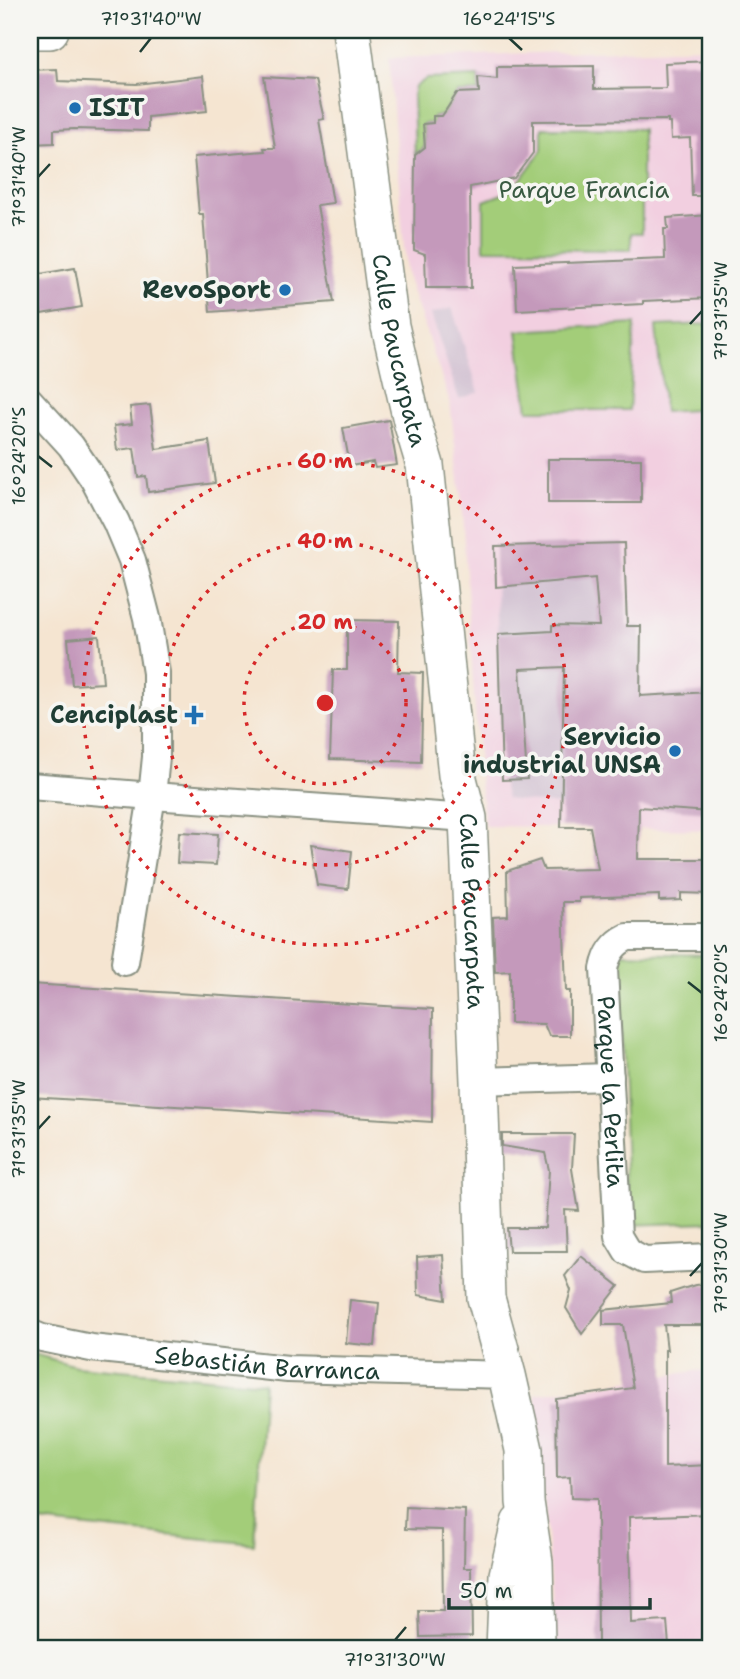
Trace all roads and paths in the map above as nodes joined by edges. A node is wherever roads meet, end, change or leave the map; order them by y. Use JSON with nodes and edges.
{"nodes":[{"id":1,"x":30,"y":30,"type":"edge"},
{"id":2,"x":50,"y":30,"type":"edge"},
{"id":3,"x":351,"y":30,"type":"edge"},
{"id":4,"x":30,"y":401,"type":"edge"},
{"id":5,"x":30,"y":786,"type":"edge"},
{"id":6,"x":152,"y":796,"type":"junction"},
{"id":7,"x":468,"y":818,"type":"junction"},
{"id":8,"x":710,"y":937,"type":"edge"},
{"id":9,"x":125,"y":962,"type":"dead end"},
{"id":10,"x":610,"y":1077,"type":"junction"},
{"id":11,"x":479,"y":1081,"type":"junction"},
{"id":12,"x":710,"y":1256,"type":"edge"},
{"id":13,"x":30,"y":1333,"type":"edge"},
{"id":14,"x":507,"y":1375,"type":"junction"},
{"id":15,"x":526,"y":1502,"type":"junction"},
{"id":16,"x":505,"y":1649,"type":"edge"},
{"id":17,"x":535,"y":1649,"type":"edge"}],
"edges":[{"from":1,"to":2,"type":"main road"},
{"from":3,"to":7,"type":"main road","name":"Calle Paucarpata"},
{"from":4,"to":6,"type":"street"},
{"from":5,"to":6,"type":"street"},
{"from":6,"to":7,"type":"street"},
{"from":6,"to":9,"type":"street"},
{"from":7,"to":11,"type":"main road","name":"Calle Paucarpata"},
{"from":8,"to":10,"type":"street","name":"Parque la Perlita"},
{"from":10,"to":11,"type":"street"},
{"from":10,"to":12,"type":"street","name":"Parque la Perlita"},
{"from":11,"to":14,"type":"main road","name":"Calle Paucarpata"},
{"from":13,"to":14,"type":"street","name":"Sebastián Barranca"},
{"from":14,"to":15,"type":"main road","name":"Calle Paucarpata"},
{"from":15,"to":16,"type":"main road","name":"Calle Paucarpata"},
{"from":15,"to":17,"type":"main road","name":"Calle Paucarpata"}]}
